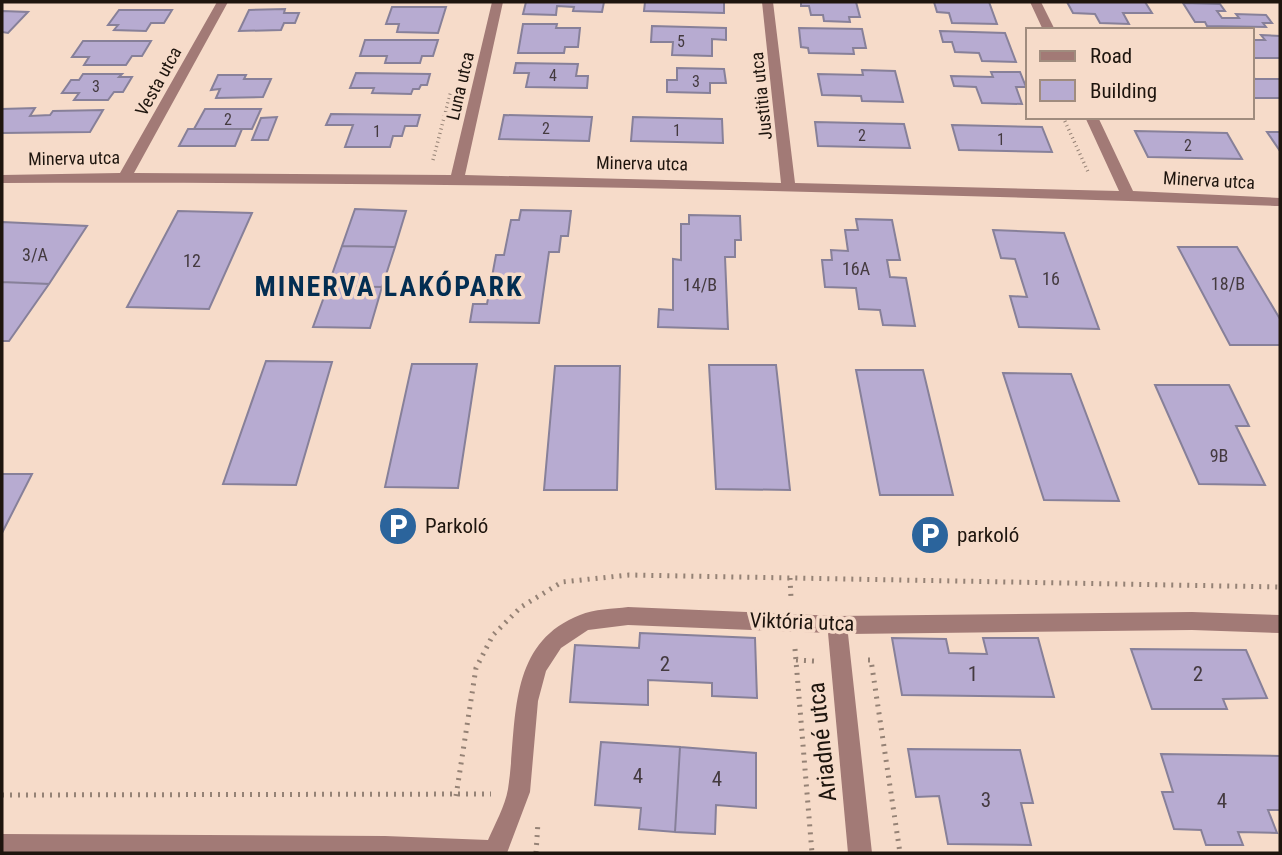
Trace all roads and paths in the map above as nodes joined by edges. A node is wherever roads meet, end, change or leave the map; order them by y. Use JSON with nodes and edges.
{"nodes":[{"id":1,"x":222,"y":2,"type":"edge"},
{"id":2,"x":498,"y":2,"type":"edge"},
{"id":3,"x":768,"y":2,"type":"edge"},
{"id":4,"x":1036,"y":2,"type":"edge"},
{"id":5,"x":1048,"y":28,"type":"edge"},
{"id":6,"x":1064,"y":119,"type":"edge"},
{"id":7,"x":1092,"y":119,"type":"edge"},
{"id":8,"x":125,"y":177,"type":"junction"},
{"id":9,"x":2,"y":179,"type":"edge"},
{"id":10,"x":457,"y":179,"type":"junction"},
{"id":11,"x":788,"y":186,"type":"junction"},
{"id":12,"x":1099,"y":194,"type":"junction"},
{"id":13,"x":1128,"y":195,"type":"junction"},
{"id":14,"x":1280,"y":202,"type":"edge"},
{"id":15,"x":790,"y":578,"type":"dead end"},
{"id":16,"x":793,"y":622,"type":"junction"},
{"id":17,"x":1280,"y":624,"type":"edge"},
{"id":18,"x":836,"y":625,"type":"junction"},
{"id":19,"x":519,"y":792,"type":"junction"},
{"id":20,"x":2,"y":795,"type":"edge"},
{"id":21,"x":2,"y":846,"type":"edge"},
{"id":22,"x":495,"y":853,"type":"edge"},
{"id":23,"x":812,"y":853,"type":"edge"},
{"id":24,"x":860,"y":853,"type":"edge"}],
"edges":[{"from":1,"to":8,"type":"street","name":"Vesta utca"},
{"from":2,"to":10,"type":"street","name":"Luna utca"},
{"from":3,"to":11,"type":"street","name":"Justitia utca"},
{"from":4,"to":5,"type":"street"},
{"from":6,"to":12,"type":"path"},
{"from":7,"to":13,"type":"street"},
{"from":8,"to":9,"type":"street","name":"Minerva utca"},
{"from":8,"to":10,"type":"street","name":"Minerva utca"},
{"from":10,"to":11,"type":"street","name":"Minerva utca"},
{"from":11,"to":12,"type":"street","name":"Minerva utca"},
{"from":12,"to":13,"type":"street","name":"Minerva utca"},
{"from":13,"to":14,"type":"street","name":"Minerva utca"},
{"from":15,"to":16,"type":"path"},
{"from":16,"to":18,"type":"street","name":"Viktória utca"},
{"from":16,"to":19,"type":"street","name":"Viktória utca"},
{"from":16,"to":23,"type":"path"},
{"from":17,"to":18,"type":"street","name":"Viktória utca"},
{"from":18,"to":24,"type":"street","name":"Ariadné utca"},
{"from":19,"to":20,"type":"path"},
{"from":19,"to":22,"type":"street","name":"Viktória utca"},
{"from":21,"to":22,"type":"street"}]}
